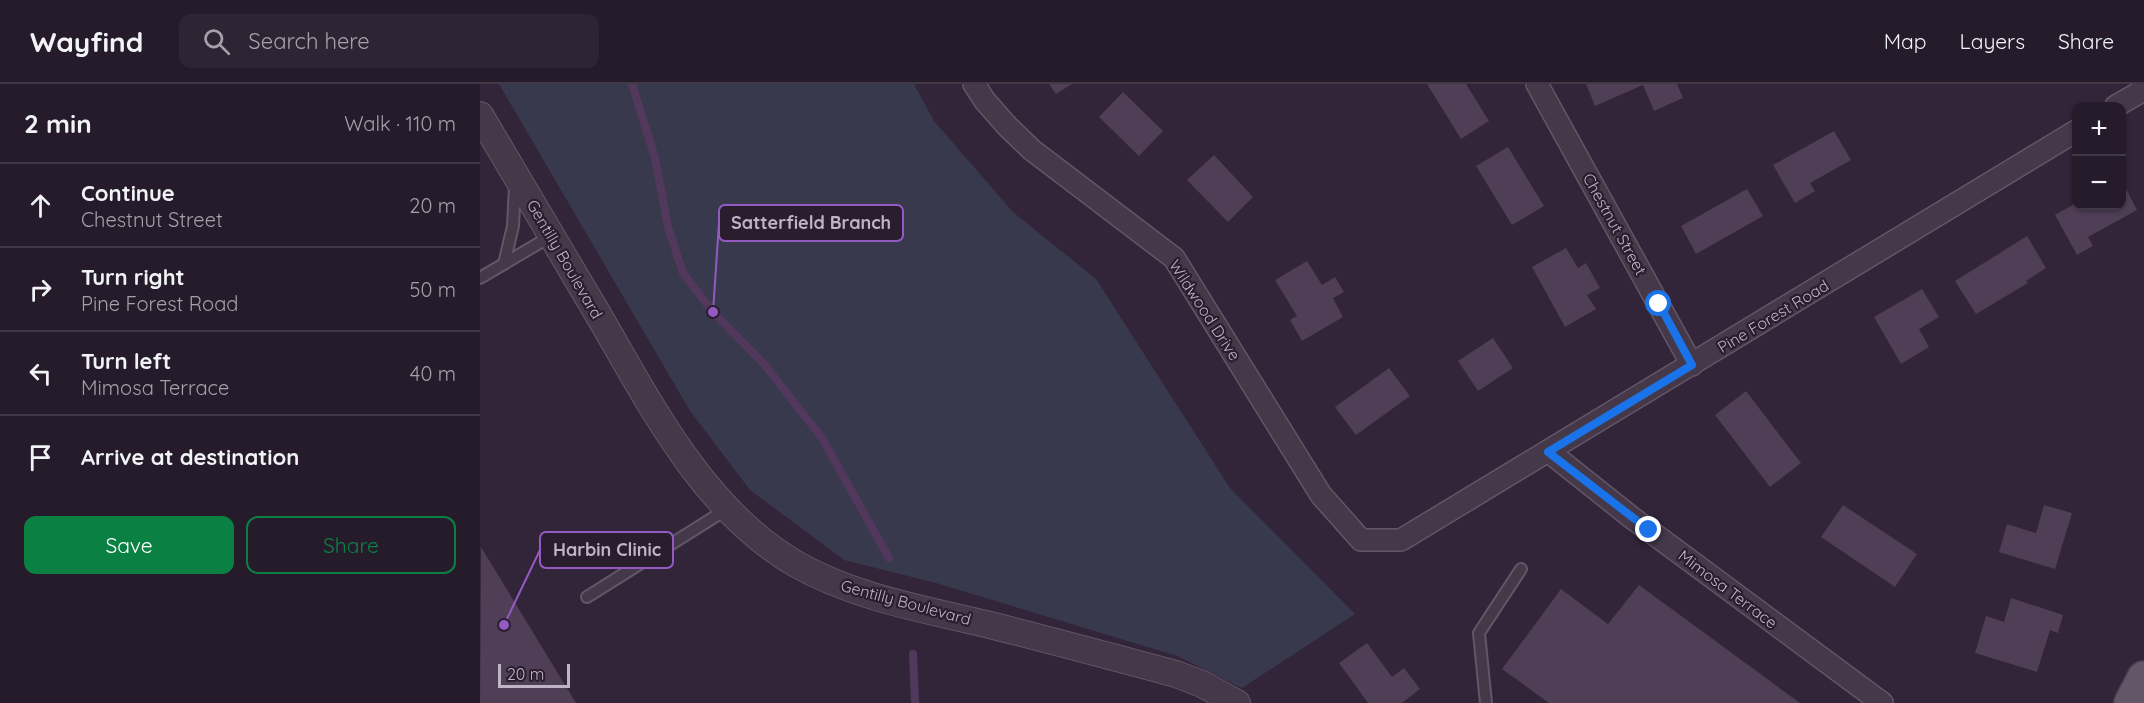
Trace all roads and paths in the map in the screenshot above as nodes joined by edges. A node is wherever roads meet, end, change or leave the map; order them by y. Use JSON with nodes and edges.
{"nodes":[{"id":1,"x":974,"y":84,"type":"edge"},
{"id":2,"x":1537,"y":84,"type":"edge"},
{"id":3,"x":2144,"y":90,"type":"edge"},
{"id":4,"x":2123,"y":102,"type":"edge"},
{"id":5,"x":480,"y":115,"type":"edge"},
{"id":6,"x":2072,"y":133,"type":"edge"},
{"id":7,"x":513,"y":171,"type":"junction"},
{"id":8,"x":551,"y":236,"type":"junction"},
{"id":9,"x":504,"y":264,"type":"junction"},
{"id":10,"x":480,"y":278,"type":"edge"},
{"id":11,"x":1692,"y":365,"type":"junction"},
{"id":12,"x":1548,"y":452,"type":"junction"},
{"id":13,"x":1321,"y":495,"type":"joint"},
{"id":14,"x":727,"y":508,"type":"junction"},
{"id":15,"x":1521,"y":569,"type":"dead end"},
{"id":16,"x":587,"y":597,"type":"dead end"},
{"id":17,"x":2144,"y":678,"type":"edge"},
{"id":18,"x":1237,"y":703,"type":"edge"},
{"id":19,"x":1486,"y":703,"type":"edge"},
{"id":20,"x":1882,"y":703,"type":"edge"},
{"id":21,"x":2130,"y":703,"type":"edge"}],
"edges":[{"from":1,"to":13,"type":"street","name":"Wildwood Drive"},
{"from":2,"to":11,"type":"street","name":"Chestnut Street"},
{"from":3,"to":4,"type":"street"},
{"from":5,"to":7,"type":"street","name":"Gentilly Boulevard"},
{"from":6,"to":11,"type":"street","name":"Pine Forest Road"},
{"from":7,"to":8,"type":"street","name":"Gentilly Boulevard"},
{"from":7,"to":9,"type":"lane"},
{"from":8,"to":9,"type":"lane"},
{"from":8,"to":14,"type":"street","name":"Gentilly Boulevard"},
{"from":9,"to":10,"type":"lane"},
{"from":11,"to":12,"type":"street","name":"Pine Forest Road"},
{"from":12,"to":13,"type":"street","name":"Pine Forest Road"},
{"from":12,"to":20,"type":"street","name":"Mimosa Terrace"},
{"from":14,"to":16,"type":"lane"},
{"from":14,"to":18,"type":"street","name":"Gentilly Boulevard"},
{"from":15,"to":19,"type":"lane"},
{"from":17,"to":21,"type":"main road"}]}
